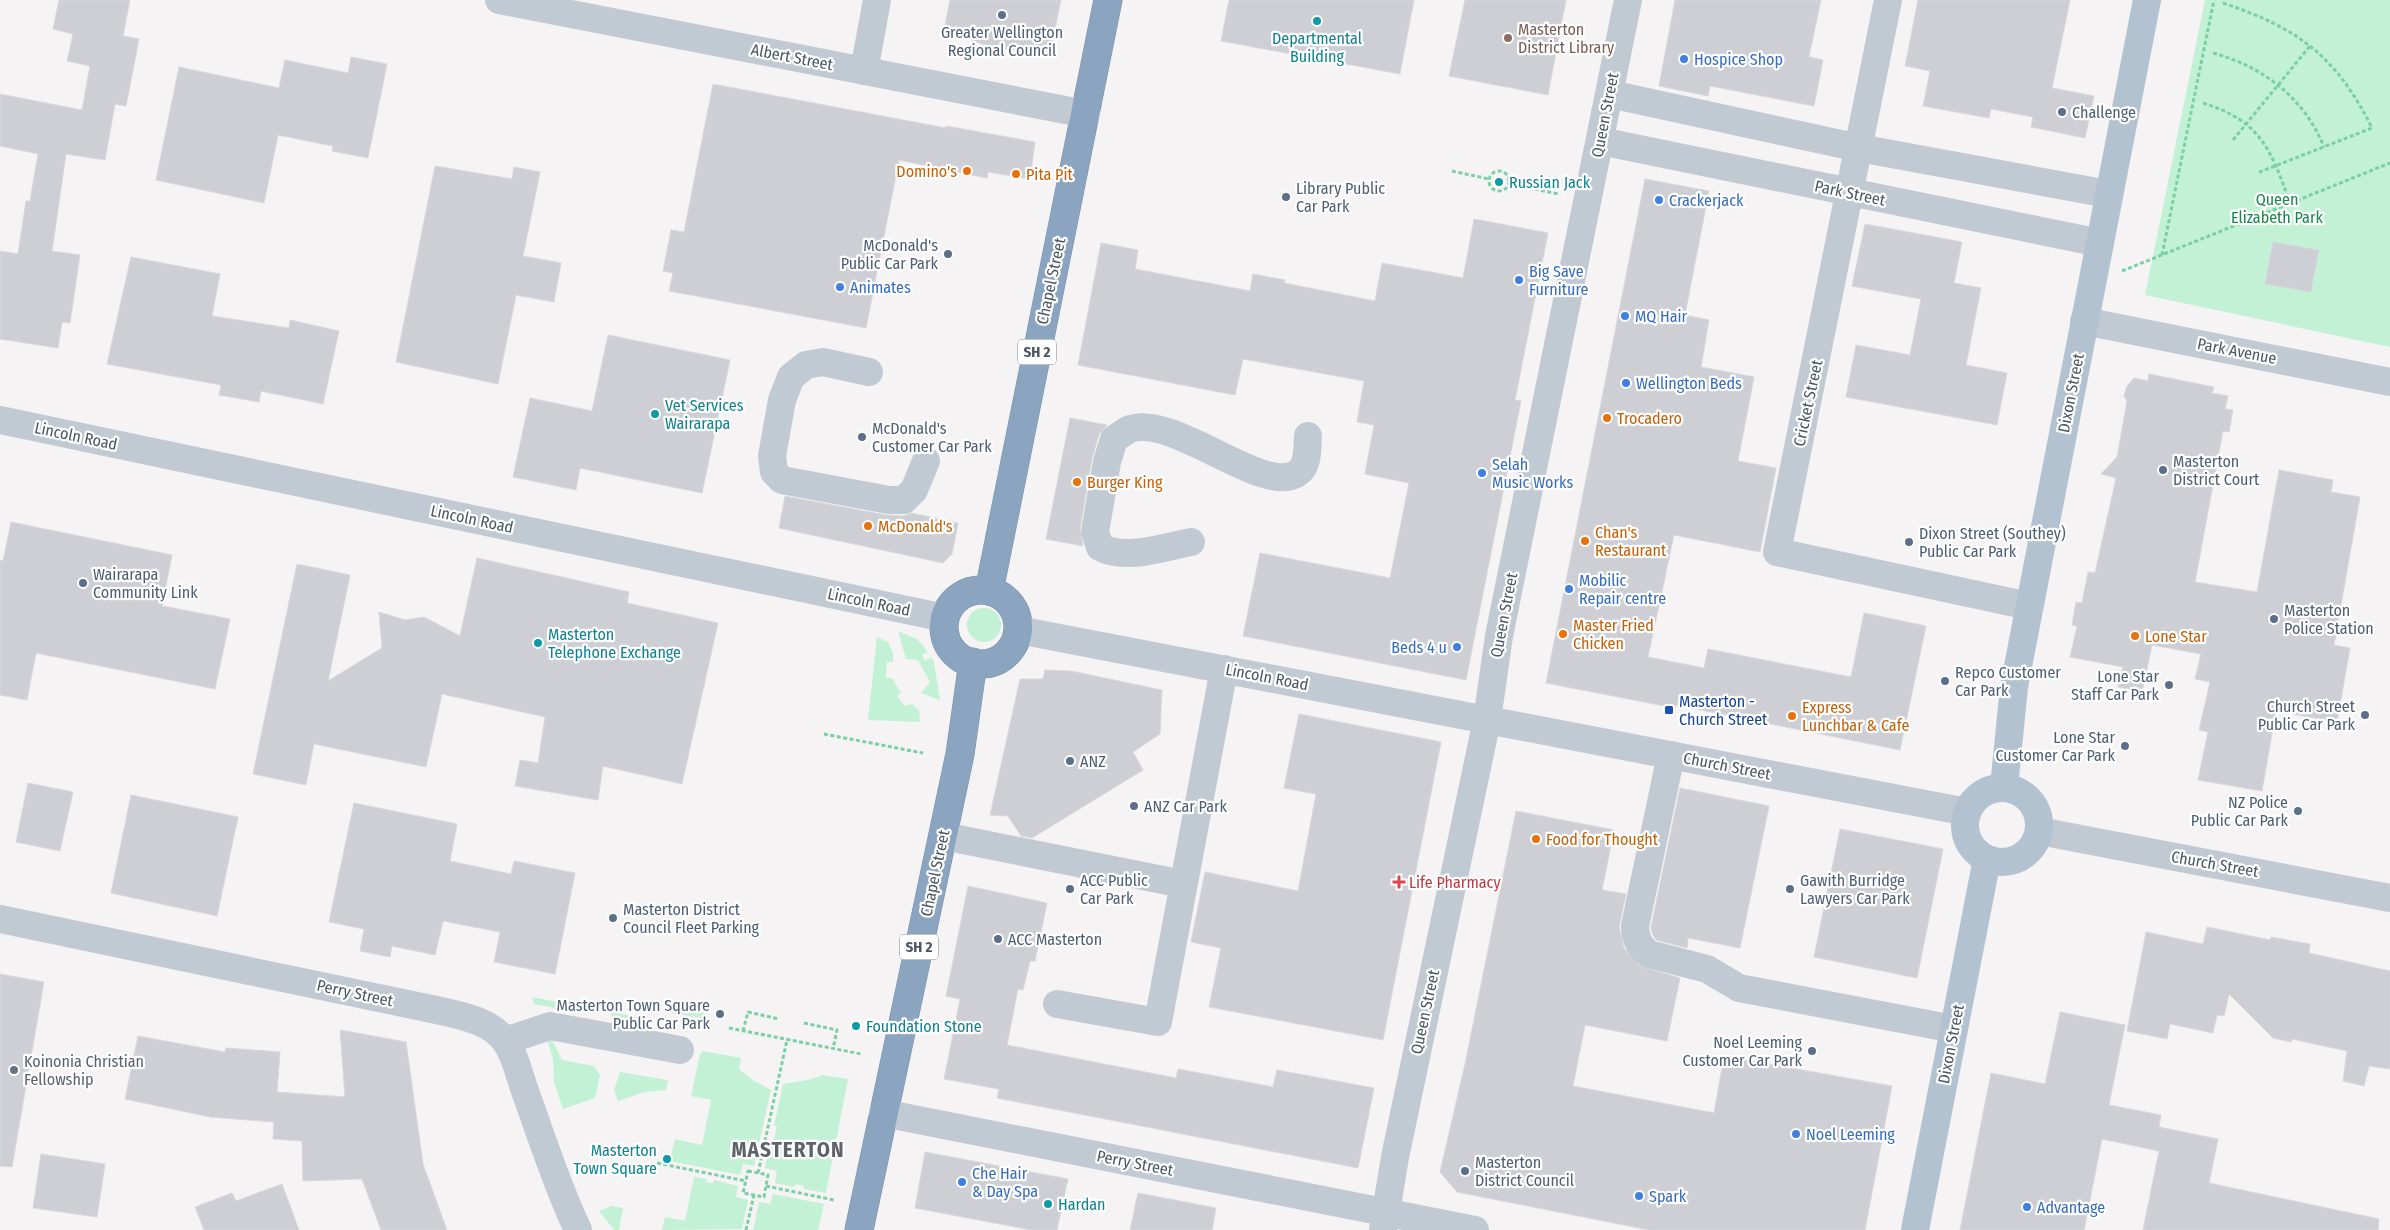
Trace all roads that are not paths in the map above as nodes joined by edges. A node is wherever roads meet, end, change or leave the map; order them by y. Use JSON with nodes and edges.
{"nodes":[{"id":1,"x":499,"y":0,"type":"edge"},
{"id":2,"x":877,"y":0,"type":"edge"},
{"id":3,"x":1108,"y":0,"type":"edge"},
{"id":4,"x":1628,"y":0,"type":"edge"},
{"id":5,"x":1888,"y":0,"type":"edge"},
{"id":6,"x":2147,"y":0,"type":"edge"},
{"id":7,"x":864,"y":72,"type":"junction"},
{"id":8,"x":1610,"y":94,"type":"junction"},
{"id":9,"x":1086,"y":114,"type":"junction"},
{"id":10,"x":1600,"y":141,"type":"junction"},
{"id":11,"x":1859,"y":148,"type":"junction"},
{"id":12,"x":1850,"y":193,"type":"junction"},
{"id":13,"x":2108,"y":194,"type":"junction"},
{"id":14,"x":2100,"y":243,"type":"junction"},
{"id":15,"x":2084,"y":321,"type":"junction"},
{"id":16,"x":869,"y":372,"type":"dead end"},
{"id":17,"x":2390,"y":382,"type":"edge"},
{"id":18,"x":0,"y":420,"type":"edge"},
{"id":19,"x":1308,"y":436,"type":"dead end"},
{"id":20,"x":926,"y":461,"type":"dead end"},
{"id":21,"x":1191,"y":542,"type":"dead end"},
{"id":22,"x":989,"y":591,"type":"junction"},
{"id":23,"x":2029,"y":606,"type":"junction"},
{"id":24,"x":945,"y":618,"type":"junction"},
{"id":25,"x":1018,"y":630,"type":"junction"},
{"id":26,"x":973,"y":662,"type":"junction"},
{"id":27,"x":1224,"y":669,"type":"junction"},
{"id":28,"x":1486,"y":720,"type":"junction"},
{"id":29,"x":1671,"y":755,"type":"junction"},
{"id":30,"x":2004,"y":788,"type":"junction"},
{"id":31,"x":1967,"y":812,"type":"junction"},
{"id":32,"x":2039,"y":831,"type":"junction"},
{"id":33,"x":943,"y":836,"type":"junction"},
{"id":34,"x":1987,"y":859,"type":"junction"},
{"id":35,"x":1183,"y":884,"type":"junction"},
{"id":36,"x":2390,"y":898,"type":"edge"},
{"id":37,"x":0,"y":920,"type":"edge"},
{"id":38,"x":1057,"y":1004,"type":"dead end"},
{"id":39,"x":1954,"y":1028,"type":"junction"},
{"id":40,"x":505,"y":1041,"type":"junction"},
{"id":41,"x":680,"y":1050,"type":"dead end"},
{"id":42,"x":883,"y":1113,"type":"junction"},
{"id":43,"x":1385,"y":1221,"type":"edge"},
{"id":44,"x":578,"y":1230,"type":"edge"},
{"id":45,"x":859,"y":1230,"type":"edge"},
{"id":46,"x":1475,"y":1230,"type":"edge"},
{"id":47,"x":1915,"y":1230,"type":"edge"}],
"edges":[{"from":1,"to":7,"type":"street","name":"Albert Street"},
{"from":2,"to":7,"type":"street"},
{"from":3,"to":9,"type":"highway","name":"Chapel Street","number":"SH 2"},
{"from":4,"to":8,"type":"street","name":"Queen Street"},
{"from":5,"to":11,"type":"street","name":"Cricket Street"},
{"from":6,"to":13,"type":"main road","name":"Dixon Street"},
{"from":7,"to":9,"type":"street","name":"Albert Street"},
{"from":8,"to":10,"type":"street","name":"Queen Street"},
{"from":8,"to":11,"type":"street"},
{"from":9,"to":22,"type":"highway","name":"Chapel Street","number":"SH 2"},
{"from":10,"to":12,"type":"street","name":"Park Street"},
{"from":10,"to":28,"type":"street","name":"Queen Street"},
{"from":11,"to":12,"type":"street","name":"Cricket Street"},
{"from":11,"to":13,"type":"street"},
{"from":12,"to":14,"type":"street","name":"Park Street"},
{"from":12,"to":23,"type":"street","name":"Cricket Street"},
{"from":13,"to":14,"type":"main road","name":"Dixon Street"},
{"from":14,"to":15,"type":"main road","name":"Dixon Street"},
{"from":15,"to":17,"type":"street","name":"Park Avenue"},
{"from":15,"to":23,"type":"main road","name":"Dixon Street"},
{"from":16,"to":20,"type":"street"},
{"from":18,"to":24,"type":"street","name":"Lincoln Road"},
{"from":19,"to":21,"type":"street"},
{"from":22,"to":24,"type":"highway"},
{"from":22,"to":25,"type":"highway"},
{"from":23,"to":30,"type":"main road","name":"Dixon Street"},
{"from":24,"to":26,"type":"highway"},
{"from":25,"to":26,"type":"highway"},
{"from":25,"to":27,"type":"street","name":"Lincoln Road"},
{"from":26,"to":33,"type":"highway","name":"Chapel Street","number":"SH 2"},
{"from":27,"to":28,"type":"street","name":"Lincoln Road"},
{"from":27,"to":35,"type":"street"},
{"from":28,"to":29,"type":"street","name":"Church Street"},
{"from":28,"to":43,"type":"street","name":"Queen Street"},
{"from":29,"to":31,"type":"street","name":"Church Street"},
{"from":29,"to":39,"type":"street"},
{"from":30,"to":31,"type":"main road"},
{"from":30,"to":32,"type":"main road"},
{"from":31,"to":34,"type":"main road"},
{"from":32,"to":34,"type":"main road"},
{"from":32,"to":36,"type":"street","name":"Church Street"},
{"from":33,"to":35,"type":"street"},
{"from":33,"to":42,"type":"highway","name":"Chapel Street","number":"SH 2"},
{"from":34,"to":39,"type":"main road","name":"Dixon Street"},
{"from":35,"to":38,"type":"street"},
{"from":37,"to":40,"type":"street","name":"Perry Street"},
{"from":39,"to":47,"type":"main road","name":"Dixon Street"},
{"from":40,"to":41,"type":"street"},
{"from":40,"to":44,"type":"street","name":"Perry Street"},
{"from":42,"to":43,"type":"street","name":"Perry Street"},
{"from":42,"to":45,"type":"highway","name":"Chapel Street","number":"SH 2"},
{"from":43,"to":46,"type":"street","name":"Perry Street"}]}
